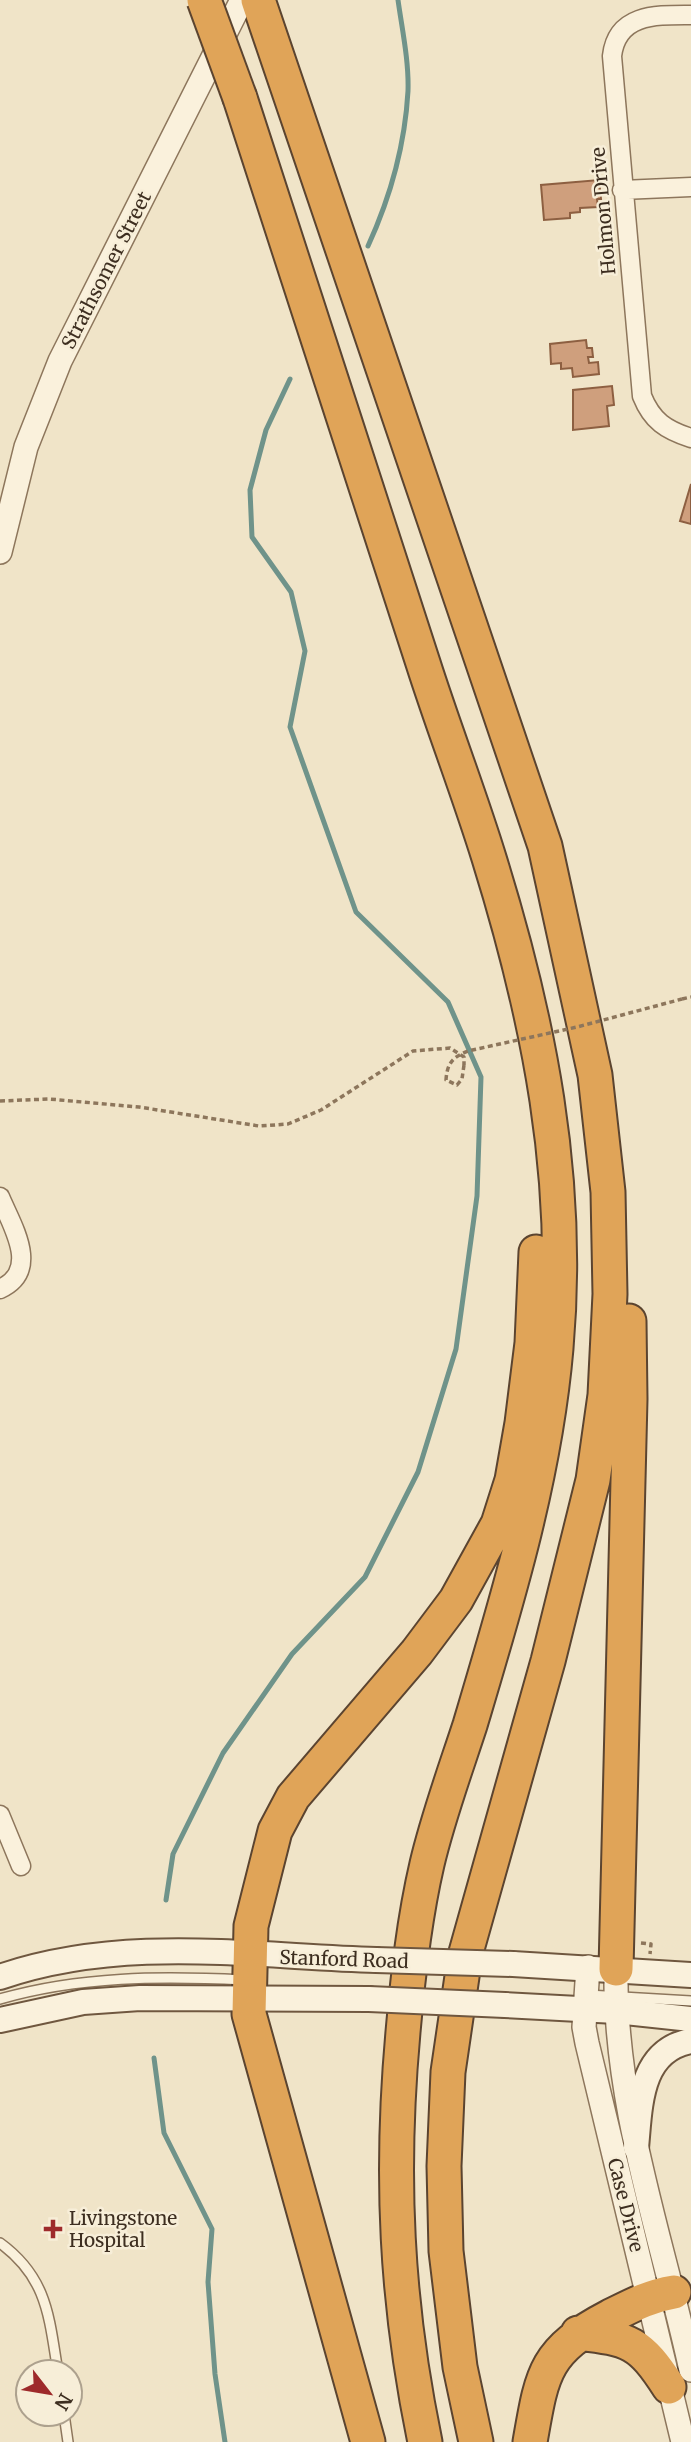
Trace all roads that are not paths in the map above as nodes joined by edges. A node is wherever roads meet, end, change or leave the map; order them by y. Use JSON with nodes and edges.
{"nodes":[{"id":1,"x":204,"y":0,"type":"edge"},
{"id":2,"x":242,"y":0,"type":"edge"},
{"id":3,"x":258,"y":0,"type":"edge"},
{"id":4,"x":691,"y":15,"type":"edge"},
{"id":5,"x":691,"y":187,"type":"edge"},
{"id":6,"x":622,"y":190,"type":"junction"},
{"id":7,"x":691,"y":438,"type":"edge"},
{"id":8,"x":0,"y":552,"type":"edge"},
{"id":9,"x":435,"y":701,"type":"junction"},
{"id":10,"x":545,"y":846,"type":"junction"},
{"id":11,"x":0,"y":1197,"type":"edge"},
{"id":12,"x":0,"y":1289,"type":"edge"},
{"id":13,"x":0,"y":1815,"type":"edge"},
{"id":14,"x":21,"y":1866,"type":"dead end"},
{"id":15,"x":691,"y":1975,"type":"edge"},
{"id":16,"x":0,"y":1977,"type":"edge"},
{"id":17,"x":249,"y":1977,"type":"junction"},
{"id":18,"x":609,"y":1986,"type":"junction"},
{"id":19,"x":0,"y":1999,"type":"edge"},
{"id":20,"x":691,"y":2001,"type":"edge"},
{"id":21,"x":586,"y":2002,"type":"junction"},
{"id":22,"x":691,"y":2019,"type":"edge"},
{"id":23,"x":0,"y":2020,"type":"edge"},
{"id":24,"x":691,"y":2041,"type":"edge"},
{"id":25,"x":636,"y":2148,"type":"junction"},
{"id":26,"x":0,"y":2243,"type":"edge"},
{"id":27,"x":661,"y":2294,"type":"junction"},
{"id":28,"x":578,"y":2333,"type":"junction"},
{"id":29,"x":56,"y":2358,"type":"edge"},
{"id":30,"x":680,"y":2378,"type":"edge"},
{"id":31,"x":368,"y":2442,"type":"edge"},
{"id":32,"x":425,"y":2442,"type":"edge"},
{"id":33,"x":476,"y":2442,"type":"edge"},
{"id":34,"x":530,"y":2442,"type":"edge"},
{"id":35,"x":683,"y":2442,"type":"edge"}],
"edges":[{"from":1,"to":9,"type":"highway","bridge":true},
{"from":2,"to":8,"type":"street","name":"Strathsomer Street"},
{"from":3,"to":10,"type":"highway"},
{"from":4,"to":6,"type":"street","name":"Holmon Drive"},
{"from":5,"to":6,"type":"street"},
{"from":6,"to":7,"type":"street","name":"Holmon Drive"},
{"from":9,"to":17,"type":"highway"},
{"from":9,"to":32,"type":"highway"},
{"from":10,"to":18,"type":"highway"},
{"from":10,"to":33,"type":"highway"},
{"from":11,"to":12,"type":"street"},
{"from":13,"to":14,"type":"street"},
{"from":15,"to":18,"type":"main road","name":"Stanford Road"},
{"from":16,"to":17,"type":"main road","name":"Stanford Road"},
{"from":17,"to":18,"type":"main road","name":"Stanford Road","bridge":true},
{"from":17,"to":19,"type":"lane"},
{"from":17,"to":21,"type":"main road","name":"Stanford Road","bridge":true},
{"from":17,"to":23,"type":"main road","name":"Stanford Road"},
{"from":17,"to":31,"type":"highway"},
{"from":18,"to":20,"type":"lane"},
{"from":18,"to":21,"type":"main road","name":"Stanford Road"},
{"from":18,"to":21,"type":"street","name":"Case Drive"},
{"from":18,"to":22,"type":"main road","name":"Stanford Road"},
{"from":18,"to":25,"type":"street","name":"Case Drive"},
{"from":21,"to":27,"type":"street","name":"Case Drive"},
{"from":24,"to":25,"type":"main road"},
{"from":25,"to":27,"type":"street","name":"Case Drive"},
{"from":26,"to":29,"type":"lane"},
{"from":27,"to":28,"type":"highway"},
{"from":27,"to":30,"type":"street","name":"Case Drive"},
{"from":28,"to":30,"type":"highway"},
{"from":28,"to":34,"type":"highway"},
{"from":30,"to":35,"type":"street","name":"Case Drive"}]}
